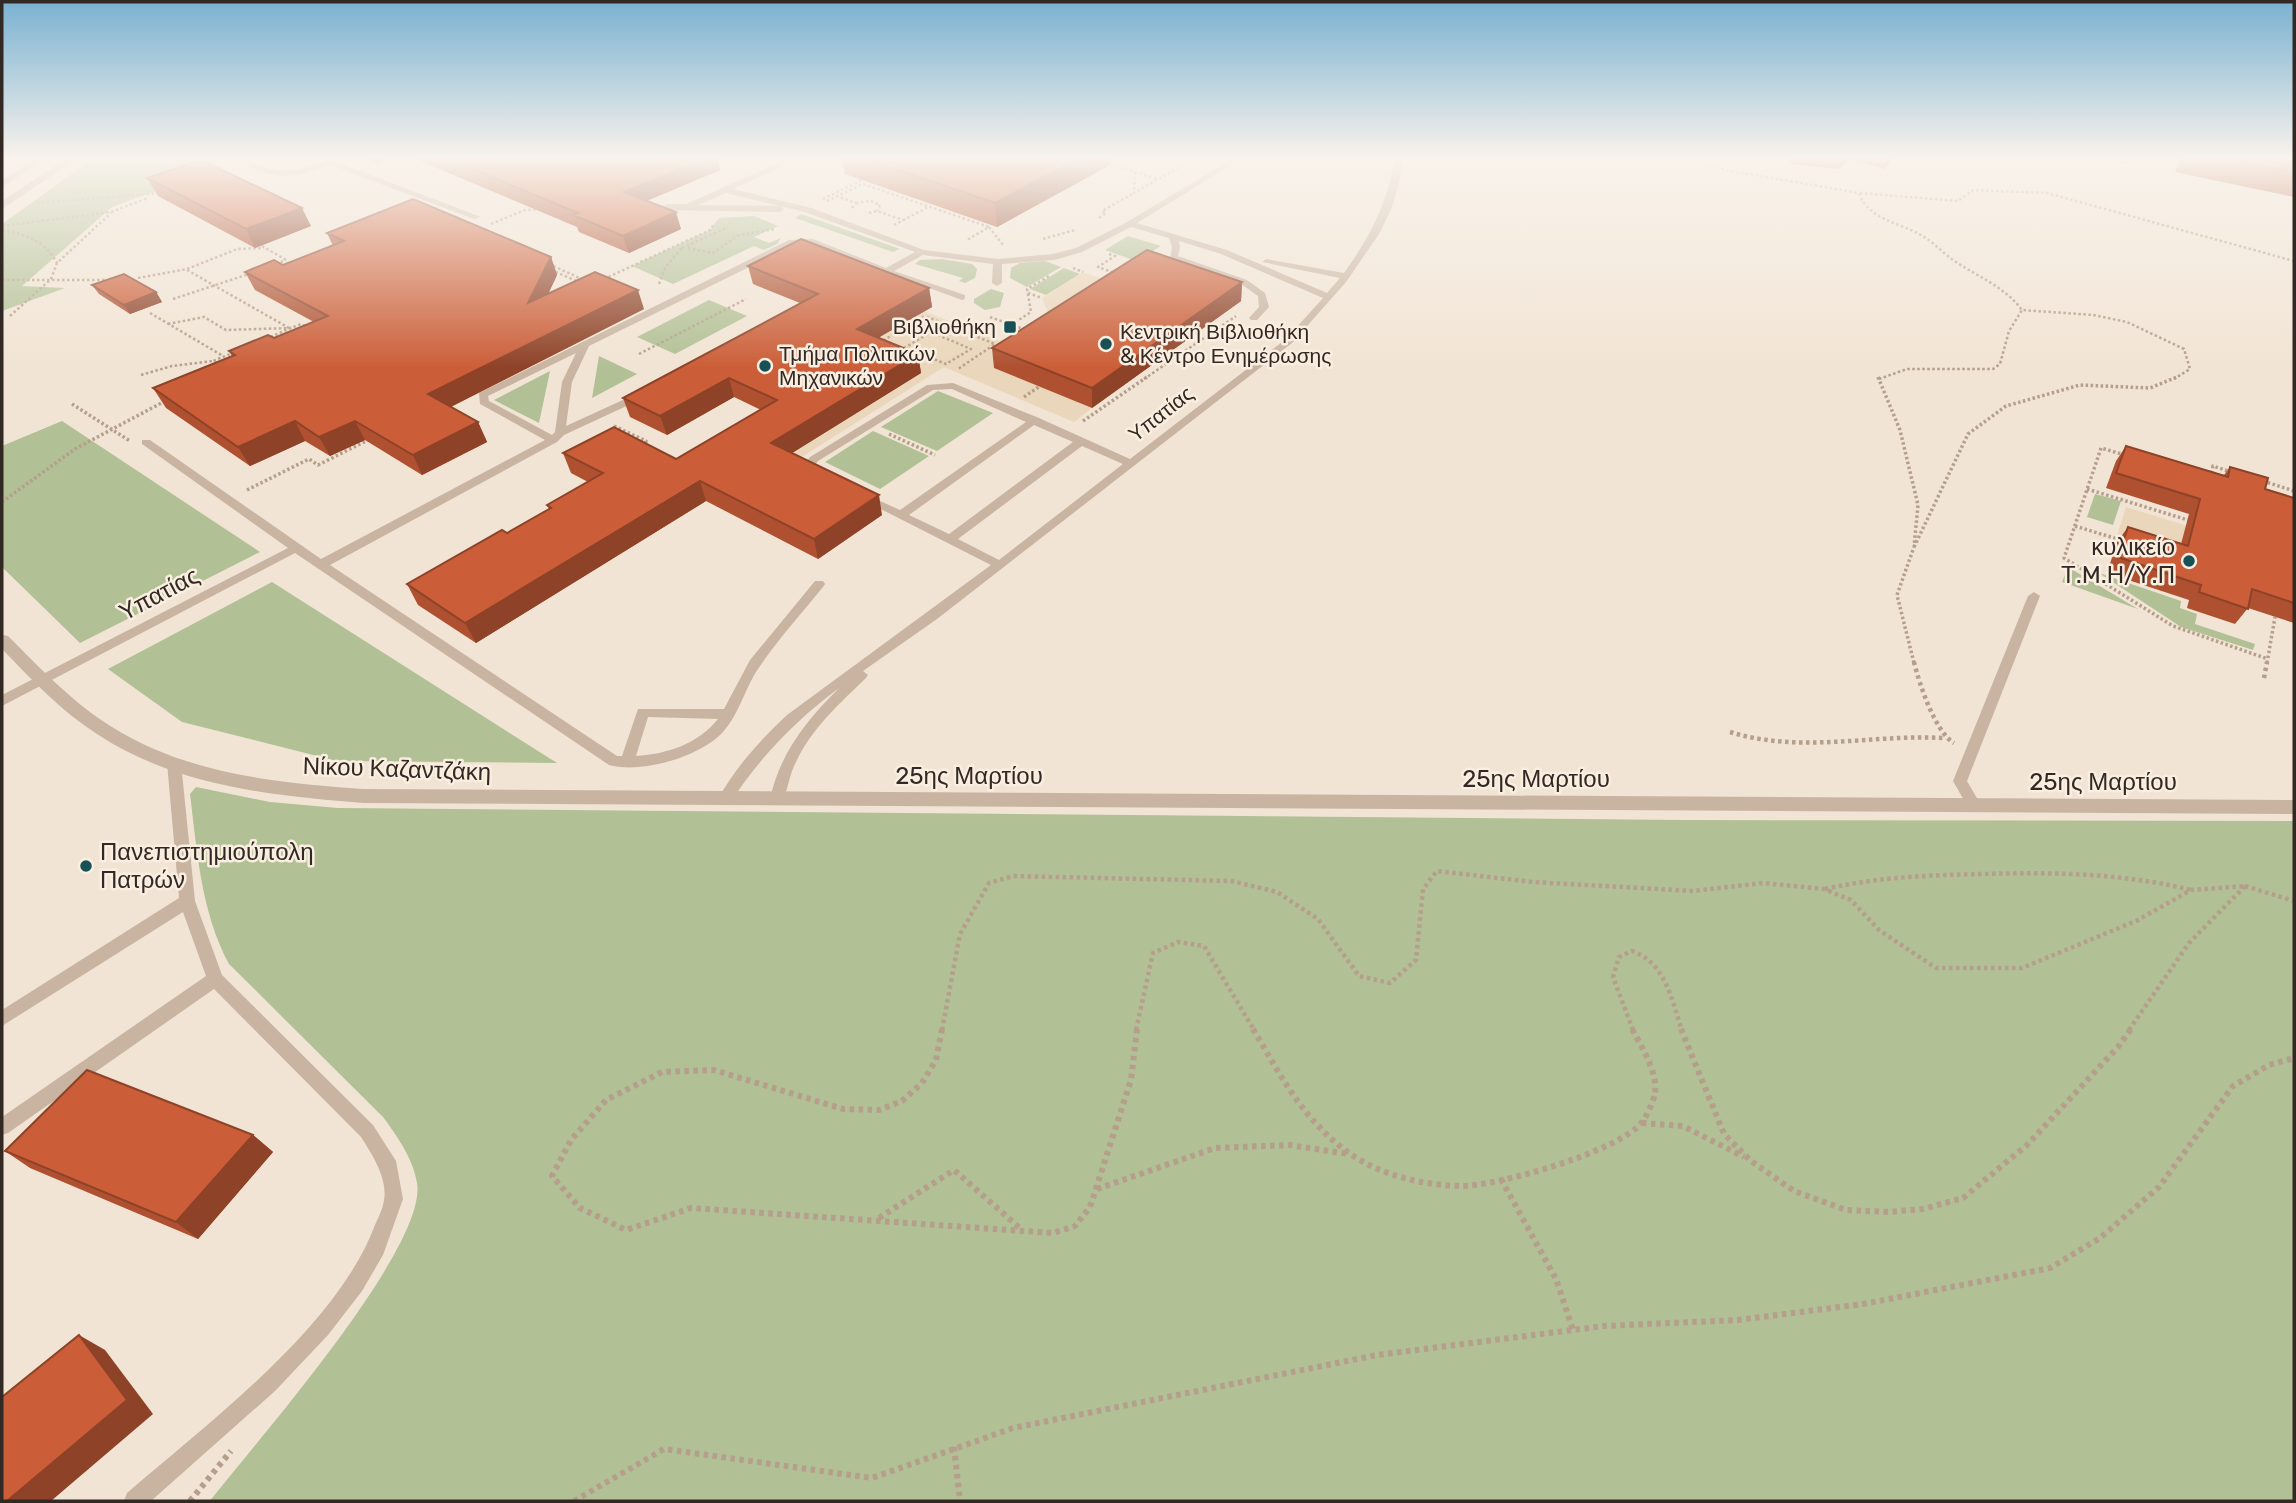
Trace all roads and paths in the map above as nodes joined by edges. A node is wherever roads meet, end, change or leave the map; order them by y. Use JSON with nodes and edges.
{"nodes":[{"id":1,"x":2,"y":228,"type":"edge"},
{"id":2,"x":94,"y":228,"type":"edge"},
{"id":3,"x":711,"y":228,"type":"edge"},
{"id":4,"x":727,"y":228,"type":"edge"},
{"id":5,"x":857,"y":228,"type":"edge"},
{"id":6,"x":893,"y":228,"type":"edge"},
{"id":7,"x":987,"y":228,"type":"edge"},
{"id":8,"x":990,"y":228,"type":"edge"},
{"id":9,"x":1079,"y":228,"type":"edge"},
{"id":10,"x":1122,"y":228,"type":"edge"},
{"id":11,"x":1144,"y":228,"type":"edge"},
{"id":12,"x":1379,"y":228,"type":"edge"},
{"id":13,"x":1906,"y":228,"type":"edge"},
{"id":14,"x":2175,"y":228,"type":"edge"},
{"id":15,"x":780,"y":229,"type":"dead end"},
{"id":16,"x":898,"y":230,"type":"dead end"},
{"id":17,"x":1173,"y":237,"type":"junction"},
{"id":18,"x":1037,"y":241,"type":"dead end"},
{"id":19,"x":684,"y":242,"type":"junction"},
{"id":20,"x":1014,"y":245,"type":"dead end"},
{"id":21,"x":993,"y":246,"type":"dead end"},
{"id":22,"x":1003,"y":246,"type":"junction"},
{"id":23,"x":684,"y":248,"type":"junction"},
{"id":24,"x":922,"y":252,"type":"junction"},
{"id":25,"x":1107,"y":253,"type":"dead end"},
{"id":26,"x":1224,"y":253,"type":"junction"},
{"id":27,"x":943,"y":256,"type":"junction"},
{"id":28,"x":1054,"y":257,"type":"junction"},
{"id":29,"x":286,"y":260,"type":"junction"},
{"id":30,"x":998,"y":261,"type":"junction"},
{"id":31,"x":2294,"y":261,"type":"edge"},
{"id":32,"x":57,"y":263,"type":"junction"},
{"id":33,"x":275,"y":265,"type":"edge"},
{"id":34,"x":296,"y":266,"type":"edge"},
{"id":35,"x":1066,"y":266,"type":"dead end"},
{"id":36,"x":187,"y":269,"type":"junction"},
{"id":37,"x":263,"y":269,"type":"edge"},
{"id":38,"x":1074,"y":269,"type":"dead end"},
{"id":39,"x":887,"y":271,"type":"junction"},
{"id":40,"x":568,"y":272,"type":"junction"},
{"id":41,"x":1083,"y":272,"type":"dead end"},
{"id":42,"x":541,"y":275,"type":"edge"},
{"id":43,"x":1051,"y":275,"type":"dead end"},
{"id":44,"x":1120,"y":275,"type":"edge"},
{"id":45,"x":1344,"y":276,"type":"junction"},
{"id":46,"x":138,"y":278,"type":"edge"},
{"id":47,"x":51,"y":279,"type":"junction"},
{"id":48,"x":2,"y":280,"type":"edge"},
{"id":49,"x":108,"y":280,"type":"edge"},
{"id":50,"x":585,"y":280,"type":"junction"},
{"id":51,"x":997,"y":283,"type":"dead end"},
{"id":52,"x":659,"y":284,"type":"dead end"},
{"id":53,"x":217,"y":286,"type":"junction"},
{"id":54,"x":575,"y":286,"type":"edge"},
{"id":55,"x":587,"y":286,"type":"edge"},
{"id":56,"x":1028,"y":293,"type":"junction"},
{"id":57,"x":1328,"y":297,"type":"junction"},
{"id":58,"x":962,"y":298,"type":"dead end"},
{"id":59,"x":1042,"y":298,"type":"dead end"},
{"id":60,"x":173,"y":299,"type":"dead end"},
{"id":61,"x":746,"y":299,"type":"dead end"},
{"id":62,"x":2022,"y":310,"type":"junction"},
{"id":63,"x":150,"y":313,"type":"dead end"},
{"id":64,"x":1238,"y":315,"type":"dead end"},
{"id":65,"x":10,"y":316,"type":"dead end"},
{"id":66,"x":990,"y":317,"type":"dead end"},
{"id":67,"x":1254,"y":318,"type":"dead end"},
{"id":68,"x":314,"y":319,"type":"edge"},
{"id":69,"x":168,"y":324,"type":"junction"},
{"id":70,"x":301,"y":324,"type":"junction"},
{"id":71,"x":945,"y":324,"type":"junction"},
{"id":72,"x":1011,"y":324,"type":"junction"},
{"id":73,"x":291,"y":328,"type":"junction"},
{"id":74,"x":312,"y":330,"type":"edge"},
{"id":75,"x":931,"y":332,"type":"junction"},
{"id":76,"x":1033,"y":333,"type":"edge"},
{"id":77,"x":879,"y":343,"type":"edge"},
{"id":78,"x":995,"y":344,"type":"junction"},
{"id":79,"x":584,"y":345,"type":"junction"},
{"id":80,"x":273,"y":346,"type":"edge"},
{"id":81,"x":906,"y":347,"type":"junction"},
{"id":82,"x":243,"y":348,"type":"edge"},
{"id":83,"x":1006,"y":349,"type":"edge"},
{"id":84,"x":896,"y":353,"type":"edge"},
{"id":85,"x":639,"y":354,"type":"dead end"},
{"id":86,"x":223,"y":356,"type":"junction"},
{"id":87,"x":213,"y":361,"type":"junction"},
{"id":88,"x":1157,"y":361,"type":"edge"},
{"id":89,"x":1167,"y":365,"type":"junction"},
{"id":90,"x":223,"y":367,"type":"edge"},
{"id":91,"x":968,"y":373,"type":"dead end"},
{"id":92,"x":1137,"y":373,"type":"edge"},
{"id":93,"x":141,"y":375,"type":"dead end"},
{"id":94,"x":1149,"y":378,"type":"junction"},
{"id":95,"x":658,"y":386,"type":"edge"},
{"id":96,"x":1040,"y":386,"type":"edge"},
{"id":97,"x":1013,"y":392,"type":"dead end"},
{"id":98,"x":175,"y":396,"type":"edge"},
{"id":99,"x":72,"y":404,"type":"dead end"},
{"id":100,"x":597,"y":418,"type":"junction"},
{"id":101,"x":1035,"y":420,"type":"junction"},
{"id":102,"x":1085,"y":422,"type":"dead end"},
{"id":103,"x":869,"y":426,"type":"junction"},
{"id":104,"x":110,"y":428,"type":"junction"},
{"id":105,"x":376,"y":436,"type":"edge"},
{"id":106,"x":557,"y":436,"type":"junction"},
{"id":107,"x":1082,"y":441,"type":"junction"},
{"id":108,"x":146,"y":442,"type":"joint"},
{"id":109,"x":642,"y":453,"type":"edge"},
{"id":110,"x":935,"y":455,"type":"dead end"},
{"id":111,"x":2137,"y":458,"type":"edge"},
{"id":112,"x":1132,"y":464,"type":"junction"},
{"id":113,"x":2236,"y":473,"type":"edge"},
{"id":114,"x":2198,"y":476,"type":"edge"},
{"id":115,"x":826,"y":478,"type":"edge"},
{"id":116,"x":2260,"y":480,"type":"edge"},
{"id":117,"x":2087,"y":489,"type":"junction"},
{"id":118,"x":851,"y":491,"type":"edge"},
{"id":119,"x":2294,"y":491,"type":"edge"},
{"id":120,"x":227,"y":499,"type":"junction"},
{"id":121,"x":2,"y":502,"type":"edge"},
{"id":122,"x":901,"y":515,"type":"junction"},
{"id":123,"x":2199,"y":524,"type":"edge"},
{"id":124,"x":2075,"y":526,"type":"junction"},
{"id":125,"x":950,"y":539,"type":"junction"},
{"id":126,"x":2131,"y":544,"type":"edge"},
{"id":127,"x":1914,"y":547,"type":"junction"},
{"id":128,"x":296,"y":548,"type":"junction"},
{"id":129,"x":322,"y":564,"type":"junction"},
{"id":130,"x":1000,"y":565,"type":"junction"},
{"id":131,"x":819,"y":584,"type":"dead end"},
{"id":132,"x":2034,"y":596,"type":"dead end"},
{"id":133,"x":2275,"y":617,"type":"edge"},
{"id":134,"x":2,"y":640,"type":"edge"},
{"id":135,"x":885,"y":653,"type":"junction"},
{"id":136,"x":2267,"y":659,"type":"junction"},
{"id":137,"x":2264,"y":678,"type":"dead end"},
{"id":138,"x":43,"y":680,"type":"junction"},
{"id":139,"x":2,"y":701,"type":"edge"},
{"id":140,"x":727,"y":714,"type":"junction"},
{"id":141,"x":1730,"y":732,"type":"dead end"},
{"id":142,"x":1945,"y":738,"type":"junction"},
{"id":143,"x":1971,"y":753,"type":"junction"},
{"id":144,"x":627,"y":762,"type":"junction"},
{"id":145,"x":174,"y":763,"type":"junction"},
{"id":146,"x":725,"y":799,"type":"junction"},
{"id":147,"x":777,"y":799,"type":"junction"},
{"id":148,"x":1974,"y":805,"type":"junction"},
{"id":149,"x":2294,"y":807,"type":"edge"},
{"id":150,"x":2245,"y":886,"type":"junction"},
{"id":151,"x":1824,"y":889,"type":"junction"},
{"id":152,"x":2192,"y":890,"type":"junction"},
{"id":153,"x":187,"y":901,"type":"junction"},
{"id":154,"x":2294,"y":901,"type":"edge"},
{"id":155,"x":215,"y":979,"type":"junction"},
{"id":156,"x":2,"y":1019,"type":"edge"},
{"id":157,"x":2294,"y":1058,"type":"edge"},
{"id":158,"x":1643,"y":1123,"type":"junction"},
{"id":159,"x":2,"y":1127,"type":"edge"},
{"id":160,"x":1350,"y":1154,"type":"junction"},
{"id":161,"x":1751,"y":1161,"type":"junction"},
{"id":162,"x":1501,"y":1179,"type":"junction"},
{"id":163,"x":1096,"y":1190,"type":"junction"},
{"id":164,"x":877,"y":1219,"type":"junction"},
{"id":165,"x":1023,"y":1231,"type":"junction"},
{"id":166,"x":1573,"y":1330,"type":"junction"},
{"id":167,"x":954,"y":1447,"type":"junction"},
{"id":168,"x":135,"y":1501,"type":"edge"},
{"id":169,"x":574,"y":1501,"type":"edge"},
{"id":170,"x":960,"y":1501,"type":"edge"}],
"edges":[{"from":1,"to":32,"type":"path"},
{"from":2,"to":32,"type":"path"},
{"from":3,"to":19,"type":"path"},
{"from":4,"to":23,"type":"path"},
{"from":5,"to":24,"type":"lane"},
{"from":6,"to":16,"type":"path"},
{"from":7,"to":27,"type":"path"},
{"from":8,"to":22,"type":"path"},
{"from":9,"to":18,"type":"path"},
{"from":10,"to":28,"type":"lane"},
{"from":11,"to":17,"type":"lane"},
{"from":12,"to":45,"type":"lane","name":"Υπατίας"},
{"from":13,"to":62,"type":"path"},
{"from":14,"to":31,"type":"path"},
{"from":15,"to":23,"type":"path"},
{"from":17,"to":26,"type":"lane"},
{"from":17,"to":67,"type":"lane"},
{"from":19,"to":23,"type":"path"},
{"from":19,"to":50,"type":"path"},
{"from":20,"to":22,"type":"path"},
{"from":21,"to":22,"type":"path"},
{"from":23,"to":52,"type":"path"},
{"from":24,"to":27,"type":"lane"},
{"from":24,"to":39,"type":"lane"},
{"from":25,"to":44,"type":"path"},
{"from":26,"to":45,"type":"lane"},
{"from":26,"to":57,"type":"lane"},
{"from":27,"to":30,"type":"lane"},
{"from":28,"to":30,"type":"lane"},
{"from":28,"to":35,"type":"path"},
{"from":29,"to":33,"type":"path"},
{"from":29,"to":34,"type":"path"},
{"from":29,"to":36,"type":"path"},
{"from":30,"to":51,"type":"lane"},
{"from":32,"to":47,"type":"path"},
{"from":36,"to":46,"type":"path"},
{"from":36,"to":53,"type":"path"},
{"from":37,"to":53,"type":"path"},
{"from":38,"to":41,"type":"path"},
{"from":39,"to":58,"type":"lane"},
{"from":39,"to":79,"type":"lane"},
{"from":40,"to":42,"type":"path"},
{"from":40,"to":50,"type":"path"},
{"from":40,"to":55,"type":"path","bridge":true},
{"from":43,"to":56,"type":"path"},
{"from":45,"to":57,"type":"lane","name":"Υπατίας"},
{"from":47,"to":48,"type":"path"},
{"from":47,"to":49,"type":"path"},
{"from":47,"to":65,"type":"path"},
{"from":50,"to":54,"type":"path"},
{"from":53,"to":60,"type":"path"},
{"from":53,"to":73,"type":"path"},
{"from":56,"to":59,"type":"path"},
{"from":56,"to":72,"type":"path"},
{"from":57,"to":112,"type":"lane","name":"Υπατίας"},
{"from":61,"to":85,"type":"path"},
{"from":62,"to":127,"type":"path"},
{"from":62,"to":127,"type":"path"},
{"from":63,"to":69,"type":"path"},
{"from":64,"to":89,"type":"path"},
{"from":66,"to":72,"type":"path"},
{"from":68,"to":70,"type":"path"},
{"from":69,"to":73,"type":"path"},
{"from":69,"to":86,"type":"path"},
{"from":70,"to":73,"type":"path"},
{"from":70,"to":74,"type":"path"},
{"from":71,"to":75,"type":"path"},
{"from":71,"to":77,"type":"path"},
{"from":71,"to":78,"type":"path"},
{"from":72,"to":76,"type":"path"},
{"from":73,"to":80,"type":"path"},
{"from":75,"to":81,"type":"path"},
{"from":75,"to":81,"type":"path"},
{"from":78,"to":83,"type":"path"},
{"from":78,"to":91,"type":"path"},
{"from":79,"to":106,"type":"lane"},
{"from":79,"to":106,"type":"lane"},
{"from":81,"to":84,"type":"path"},
{"from":82,"to":86,"type":"path"},
{"from":86,"to":87,"type":"path"},
{"from":87,"to":90,"type":"path"},
{"from":87,"to":93,"type":"path"},
{"from":88,"to":89,"type":"path"},
{"from":89,"to":94,"type":"path"},
{"from":92,"to":94,"type":"path"},
{"from":94,"to":102,"type":"path"},
{"from":95,"to":100,"type":"lane"},
{"from":96,"to":97,"type":"path"},
{"from":98,"to":104,"type":"path"},
{"from":99,"to":104,"type":"path"},
{"from":100,"to":106,"type":"lane"},
{"from":100,"to":109,"type":"path"},
{"from":101,"to":103,"type":"lane"},
{"from":101,"to":107,"type":"lane"},
{"from":101,"to":122,"type":"lane"},
{"from":103,"to":110,"type":"path"},
{"from":103,"to":115,"type":"lane"},
{"from":104,"to":108,"type":"path"},
{"from":104,"to":121,"type":"path"},
{"from":105,"to":120,"type":"path"},
{"from":106,"to":129,"type":"lane"},
{"from":107,"to":112,"type":"lane"},
{"from":107,"to":125,"type":"lane"},
{"from":108,"to":120,"type":"lane"},
{"from":111,"to":117,"type":"path"},
{"from":112,"to":130,"type":"lane","name":"Υπατίας"},
{"from":113,"to":114,"type":"path"},
{"from":116,"to":119,"type":"path"},
{"from":117,"to":123,"type":"path"},
{"from":117,"to":124,"type":"path"},
{"from":118,"to":122,"type":"lane"},
{"from":120,"to":128,"type":"lane"},
{"from":122,"to":125,"type":"lane"},
{"from":124,"to":126,"type":"path"},
{"from":124,"to":136,"type":"path"},
{"from":125,"to":130,"type":"lane"},
{"from":127,"to":142,"type":"path"},
{"from":128,"to":129,"type":"lane"},
{"from":128,"to":138,"type":"lane","name":"Υπατίας"},
{"from":129,"to":144,"type":"lane"},
{"from":130,"to":135,"type":"lane","name":"Υπατίας"},
{"from":131,"to":140,"type":"lane"},
{"from":132,"to":143,"type":"lane"},
{"from":133,"to":136,"type":"path"},
{"from":134,"to":138,"type":"street","name":"Νίκου Καζαντζάκη"},
{"from":135,"to":146,"type":"lane","name":"Υπατίας"},
{"from":135,"to":147,"type":"lane","name":"Υπατίας"},
{"from":136,"to":137,"type":"path"},
{"from":138,"to":139,"type":"lane","name":"Υπατίας"},
{"from":138,"to":145,"type":"street","name":"Νίκου Καζαντζάκη"},
{"from":140,"to":144,"type":"lane"},
{"from":140,"to":144,"type":"lane"},
{"from":141,"to":142,"type":"path"},
{"from":142,"to":143,"type":"path"},
{"from":143,"to":148,"type":"lane"},
{"from":145,"to":146,"type":"street","name":"Νίκου Καζαντζάκη"},
{"from":145,"to":153,"type":"lane"},
{"from":146,"to":147,"type":"street","name":"Νίκου Καζαντζάκη"},
{"from":147,"to":148,"type":"street","name":"25ης Μαρτίου"},
{"from":148,"to":149,"type":"street","name":"25ης Μαρτίου"},
{"from":150,"to":152,"type":"path"},
{"from":150,"to":154,"type":"path"},
{"from":150,"to":161,"type":"path"},
{"from":151,"to":152,"type":"path"},
{"from":151,"to":152,"type":"path"},
{"from":151,"to":164,"type":"path"},
{"from":153,"to":155,"type":"lane"},
{"from":153,"to":156,"type":"lane"},
{"from":155,"to":159,"type":"lane"},
{"from":155,"to":168,"type":"lane"},
{"from":157,"to":166,"type":"path"},
{"from":158,"to":161,"type":"path"},
{"from":158,"to":161,"type":"path"},
{"from":158,"to":162,"type":"path"},
{"from":160,"to":162,"type":"path"},
{"from":160,"to":163,"type":"path"},
{"from":160,"to":163,"type":"path"},
{"from":162,"to":166,"type":"path"},
{"from":163,"to":165,"type":"path"},
{"from":164,"to":165,"type":"path"},
{"from":164,"to":165,"type":"path"},
{"from":166,"to":167,"type":"path"},
{"from":167,"to":169,"type":"path"},
{"from":167,"to":170,"type":"path"}]}
